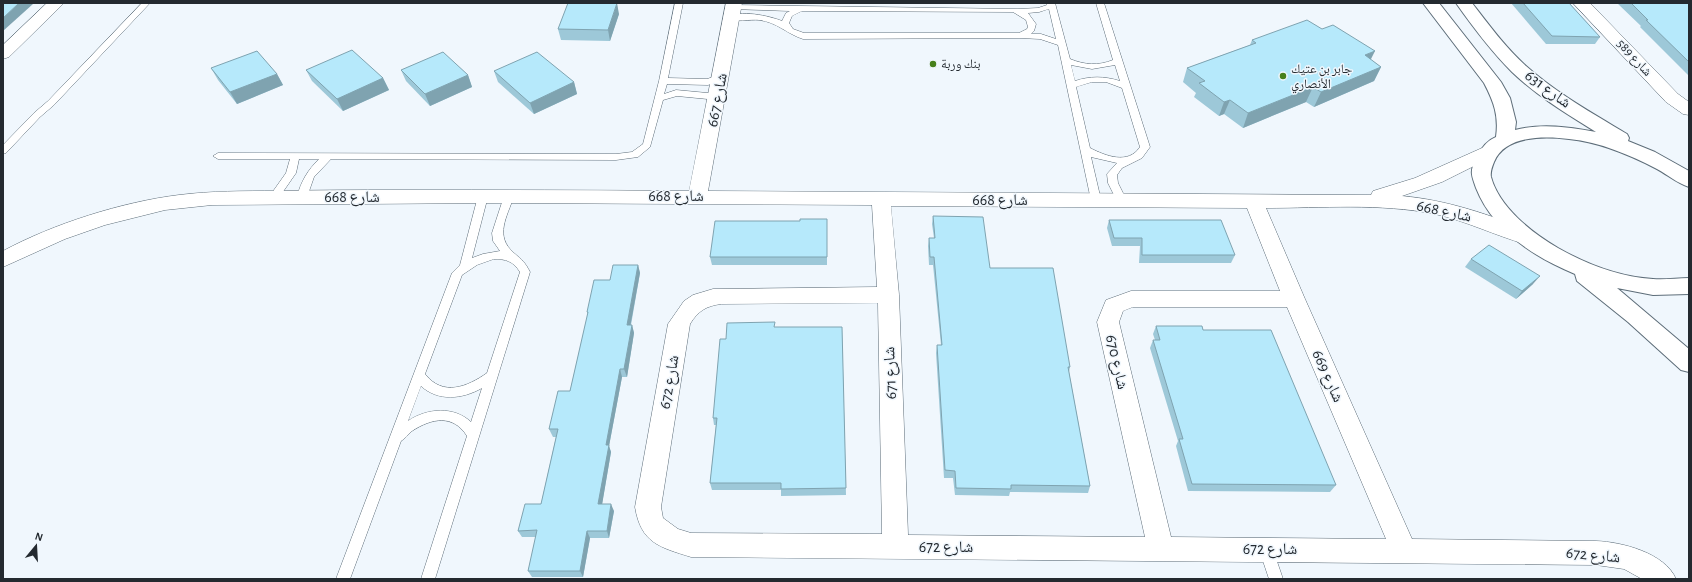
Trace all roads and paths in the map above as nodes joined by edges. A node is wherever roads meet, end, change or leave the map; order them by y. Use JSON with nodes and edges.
{"nodes":[{"id":1,"x":56,"y":3,"type":"edge"},
{"id":2,"x":146,"y":3,"type":"edge"},
{"id":3,"x":679,"y":3,"type":"edge"},
{"id":4,"x":1100,"y":3,"type":"edge"},
{"id":5,"x":1431,"y":3,"type":"edge"},
{"id":6,"x":1464,"y":3,"type":"edge"},
{"id":7,"x":1581,"y":3,"type":"edge"},
{"id":8,"x":1051,"y":4,"type":"edge"},
{"id":9,"x":733,"y":9,"type":"edge"},
{"id":10,"x":800,"y":9,"type":"junction"},
{"id":11,"x":1014,"y":10,"type":"junction"},
{"id":12,"x":786,"y":27,"type":"junction"},
{"id":13,"x":1020,"y":36,"type":"junction"},
{"id":14,"x":1061,"y":43,"type":"junction"},
{"id":15,"x":3,"y":54,"type":"edge"},
{"id":16,"x":1066,"y":60,"type":"junction"},
{"id":17,"x":1118,"y":60,"type":"junction"},
{"id":18,"x":722,"y":77,"type":"junction"},
{"id":19,"x":663,"y":81,"type":"junction"},
{"id":20,"x":1071,"y":86,"type":"junction"},
{"id":21,"x":1127,"y":87,"type":"junction"},
{"id":22,"x":718,"y":97,"type":"junction"},
{"id":23,"x":658,"y":99,"type":"junction"},
{"id":24,"x":1689,"y":110,"type":"edge"},
{"id":25,"x":1505,"y":139,"type":"junction"},
{"id":26,"x":1085,"y":150,"type":"junction"},
{"id":27,"x":3,"y":151,"type":"edge"},
{"id":28,"x":1488,"y":152,"type":"junction"},
{"id":29,"x":218,"y":156,"type":"dead end"},
{"id":30,"x":1649,"y":156,"type":"junction"},
{"id":31,"x":295,"y":157,"type":"junction"},
{"id":32,"x":328,"y":157,"type":"junction"},
{"id":33,"x":1129,"y":161,"type":"junction"},
{"id":34,"x":1684,"y":175,"type":"edge"},
{"id":35,"x":483,"y":196,"type":"junction"},
{"id":36,"x":509,"y":196,"type":"junction"},
{"id":37,"x":698,"y":196,"type":"junction"},
{"id":38,"x":274,"y":197,"type":"junction"},
{"id":39,"x":302,"y":197,"type":"junction"},
{"id":40,"x":881,"y":199,"type":"junction"},
{"id":41,"x":1096,"y":200,"type":"junction"},
{"id":42,"x":1122,"y":201,"type":"junction"},
{"id":43,"x":1254,"y":201,"type":"junction"},
{"id":44,"x":1359,"y":201,"type":"junction"},
{"id":45,"x":1525,"y":237,"type":"junction"},
{"id":46,"x":512,"y":258,"type":"junction"},
{"id":47,"x":3,"y":260,"type":"edge"},
{"id":48,"x":1568,"y":262,"type":"junction"},
{"id":49,"x":465,"y":266,"type":"junction"},
{"id":50,"x":1689,"y":286,"type":"edge"},
{"id":51,"x":888,"y":295,"type":"junction"},
{"id":52,"x":1294,"y":299,"type":"junction"},
{"id":53,"x":1689,"y":363,"type":"edge"},
{"id":54,"x":419,"y":374,"type":"junction"},
{"id":55,"x":492,"y":376,"type":"junction"},
{"id":56,"x":473,"y":435,"type":"junction"},
{"id":57,"x":395,"y":441,"type":"junction"},
{"id":58,"x":895,"y":546,"type":"junction"},
{"id":59,"x":1161,"y":549,"type":"junction"},
{"id":60,"x":1266,"y":549,"type":"junction"},
{"id":61,"x":1404,"y":550,"type":"junction"},
{"id":62,"x":343,"y":579,"type":"edge"},
{"id":63,"x":428,"y":579,"type":"edge"},
{"id":64,"x":1276,"y":579,"type":"edge"},
{"id":65,"x":1663,"y":579,"type":"edge"}],
"edges":[{"from":1,"to":15,"type":"street"},
{"from":2,"to":27,"type":"lane"},
{"from":3,"to":19,"type":"lane"},
{"from":4,"to":17,"type":"lane"},
{"from":5,"to":25,"type":"main road"},
{"from":6,"to":30,"type":"main road","name":"شارع 631"},
{"from":7,"to":24,"type":"street","name":"شارع 589"},
{"from":8,"to":11,"type":"lane"},
{"from":8,"to":14,"type":"lane"},
{"from":9,"to":10,"type":"lane"},
{"from":9,"to":12,"type":"lane"},
{"from":9,"to":18,"type":"street","name":"شارع 667"},
{"from":10,"to":11,"type":"lane"},
{"from":10,"to":12,"type":"lane"},
{"from":11,"to":13,"type":"lane"},
{"from":12,"to":13,"type":"lane"},
{"from":13,"to":14,"type":"lane"},
{"from":14,"to":16,"type":"lane"},
{"from":16,"to":17,"type":"lane"},
{"from":16,"to":20,"type":"lane"},
{"from":17,"to":21,"type":"lane"},
{"from":18,"to":19,"type":"lane"},
{"from":18,"to":22,"type":"street","name":"شارع 667"},
{"from":19,"to":23,"type":"lane"},
{"from":20,"to":21,"type":"lane"},
{"from":20,"to":26,"type":"lane"},
{"from":21,"to":33,"type":"lane"},
{"from":22,"to":23,"type":"lane"},
{"from":22,"to":37,"type":"street","name":"شارع 667"},
{"from":23,"to":32,"type":"lane"},
{"from":25,"to":28,"type":"main road"},
{"from":25,"to":30,"type":"main road"},
{"from":26,"to":33,"type":"lane"},
{"from":26,"to":41,"type":"lane"},
{"from":28,"to":44,"type":"street","name":"شارع 668"},
{"from":28,"to":45,"type":"main road"},
{"from":29,"to":31,"type":"lane"},
{"from":30,"to":34,"type":"main road"},
{"from":31,"to":32,"type":"lane"},
{"from":31,"to":38,"type":"lane"},
{"from":32,"to":39,"type":"lane"},
{"from":33,"to":42,"type":"lane"},
{"from":35,"to":36,"type":"street","name":"شارع 668"},
{"from":35,"to":39,"type":"street","name":"شارع 668"},
{"from":35,"to":49,"type":"lane"},
{"from":36,"to":37,"type":"street","name":"شارع 668"},
{"from":36,"to":46,"type":"lane"},
{"from":37,"to":40,"type":"street","name":"شارع 668"},
{"from":38,"to":39,"type":"street","name":"شارع 668"},
{"from":38,"to":47,"type":"street","name":"شارع 668"},
{"from":40,"to":41,"type":"street","name":"شارع 668"},
{"from":40,"to":51,"type":"street","name":"شارع 671"},
{"from":41,"to":42,"type":"street","name":"شارع 668"},
{"from":42,"to":43,"type":"street","name":"شارع 668"},
{"from":43,"to":44,"type":"street","name":"شارع 668"},
{"from":43,"to":52,"type":"street","name":"شارع 669"},
{"from":44,"to":45,"type":"street","name":"شارع 668"},
{"from":45,"to":48,"type":"main road"},
{"from":46,"to":49,"type":"lane"},
{"from":46,"to":55,"type":"lane"},
{"from":48,"to":50,"type":"main road"},
{"from":48,"to":53,"type":"main road"},
{"from":49,"to":54,"type":"lane"},
{"from":51,"to":58,"type":"street","name":"شارع 671"},
{"from":51,"to":58,"type":"street","name":"شارع 672"},
{"from":52,"to":59,"type":"street","name":"شارع 670"},
{"from":52,"to":61,"type":"street","name":"شارع 669"},
{"from":54,"to":55,"type":"lane"},
{"from":54,"to":57,"type":"lane"},
{"from":55,"to":56,"type":"lane"},
{"from":56,"to":57,"type":"lane"},
{"from":56,"to":63,"type":"lane"},
{"from":57,"to":62,"type":"lane"},
{"from":58,"to":59,"type":"street","name":"شارع 672"},
{"from":59,"to":60,"type":"street","name":"شارع 672"},
{"from":60,"to":61,"type":"street","name":"شارع 672"},
{"from":60,"to":64,"type":"lane"},
{"from":61,"to":65,"type":"street","name":"شارع 672"}]}
